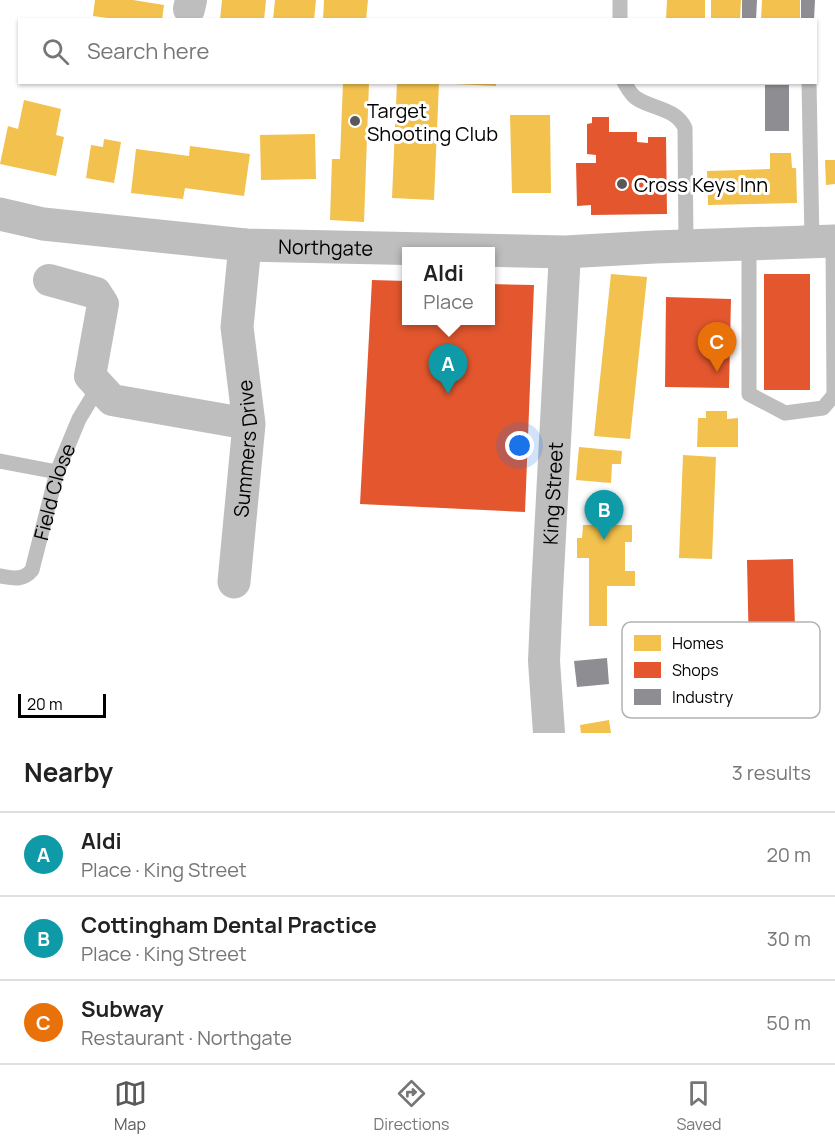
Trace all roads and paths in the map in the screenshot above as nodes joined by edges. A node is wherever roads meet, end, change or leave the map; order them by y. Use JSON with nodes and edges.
{"nodes":[{"id":1,"x":620,"y":0,"type":"edge"},
{"id":2,"x":620,"y":18,"type":"edge"},
{"id":3,"x":625,"y":84,"type":"edge"},
{"id":4,"x":809,"y":84,"type":"edge"},
{"id":5,"x":0,"y":214,"type":"edge"},
{"id":6,"x":827,"y":241,"type":"edge"},
{"id":7,"x":244,"y":244,"type":"junction"},
{"id":8,"x":749,"y":244,"type":"junction"},
{"id":9,"x":686,"y":246,"type":"junction"},
{"id":10,"x":402,"y":248,"type":"edge"},
{"id":11,"x":495,"y":250,"type":"edge"},
{"id":12,"x":566,"y":252,"type":"junction"},
{"id":13,"x":49,"y":279,"type":"dead end"},
{"id":14,"x":99,"y":386,"type":"junction"},
{"id":15,"x":249,"y":424,"type":"junction"},
{"id":16,"x":0,"y":461,"type":"edge"},
{"id":17,"x":57,"y":472,"type":"junction"},
{"id":18,"x":0,"y":576,"type":"edge"},
{"id":19,"x":234,"y":582,"type":"dead end"},
{"id":20,"x":549,"y":733,"type":"edge"}],
"edges":[{"from":1,"to":2,"type":"lane"},
{"from":3,"to":9,"type":"lane"},
{"from":4,"to":6,"type":"lane"},
{"from":5,"to":7,"type":"street","name":"Northgate"},
{"from":6,"to":8,"type":"street","name":"Northgate"},
{"from":6,"to":8,"type":"lane"},
{"from":7,"to":10,"type":"street","name":"Northgate"},
{"from":7,"to":15,"type":"street","name":"Summers Drive"},
{"from":8,"to":9,"type":"street","name":"Northgate"},
{"from":9,"to":12,"type":"street","name":"Northgate"},
{"from":11,"to":12,"type":"street","name":"Northgate"},
{"from":12,"to":20,"type":"street","name":"King Street"},
{"from":13,"to":14,"type":"street"},
{"from":14,"to":15,"type":"street"},
{"from":14,"to":17,"type":"lane","name":"Field Close"},
{"from":15,"to":19,"type":"street","name":"Summers Drive"},
{"from":16,"to":17,"type":"lane"},
{"from":17,"to":18,"type":"lane","name":"Field Close"}]}
